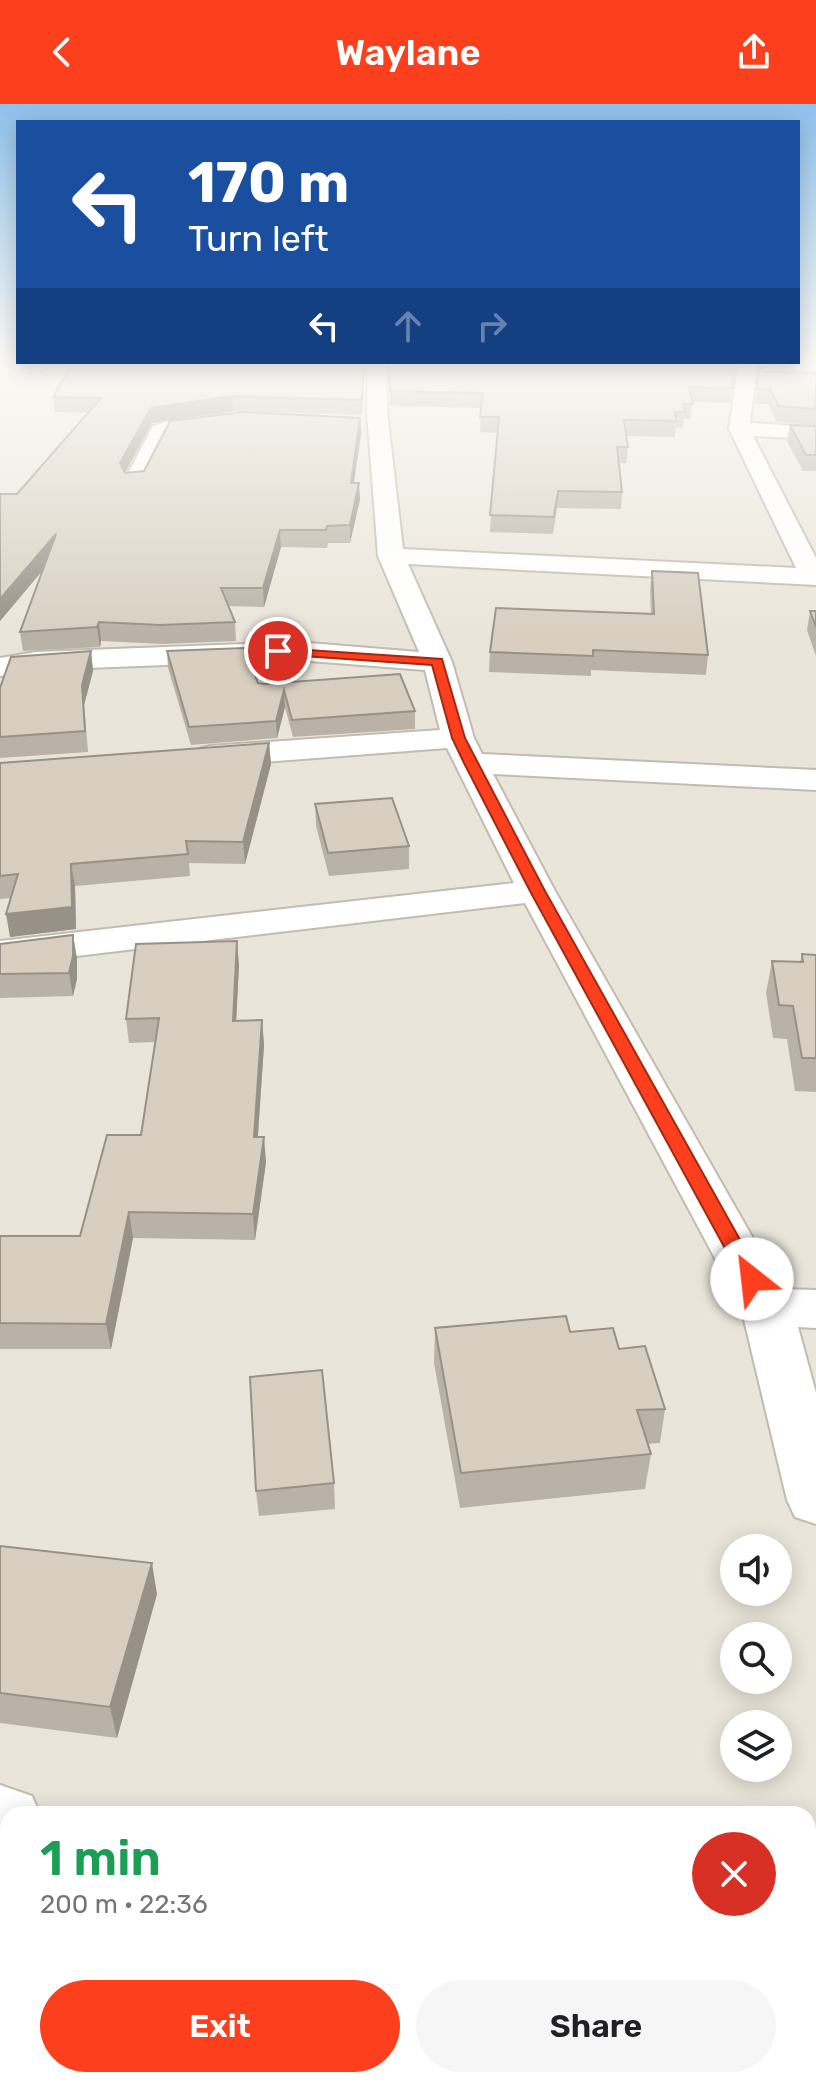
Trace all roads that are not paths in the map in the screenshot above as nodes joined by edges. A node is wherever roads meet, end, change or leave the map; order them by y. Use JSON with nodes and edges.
{"nodes":[{"id":1,"x":150,"y":451,"type":"edge"},
{"id":2,"x":375,"y":451,"type":"edge"},
{"id":3,"x":750,"y":451,"type":"edge"},
{"id":4,"x":135,"y":481,"type":"edge"},
{"id":5,"x":391,"y":556,"type":"junction"},
{"id":6,"x":815,"y":577,"type":"edge"},
{"id":7,"x":438,"y":662,"type":"junction"},
{"id":8,"x":0,"y":667,"type":"edge"},
{"id":9,"x":465,"y":751,"type":"junction"},
{"id":10,"x":174,"y":758,"type":"edge"},
{"id":11,"x":816,"y":780,"type":"edge"},
{"id":12,"x":537,"y":891,"type":"junction"},
{"id":13,"x":0,"y":953,"type":"edge"},
{"id":14,"x":792,"y":1308,"type":"edge"},
{"id":15,"x":816,"y":1500,"type":"edge"}],
"edges":[{"from":1,"to":4,"type":"street"},
{"from":2,"to":5,"type":"street"},
{"from":3,"to":6,"type":"street"},
{"from":5,"to":6,"type":"street"},
{"from":5,"to":7,"type":"street"},
{"from":7,"to":8,"type":"street"},
{"from":7,"to":9,"type":"street"},
{"from":9,"to":10,"type":"street"},
{"from":9,"to":11,"type":"street"},
{"from":9,"to":12,"type":"street"},
{"from":12,"to":13,"type":"street"},
{"from":12,"to":14,"type":"street"},
{"from":14,"to":15,"type":"street"}]}
